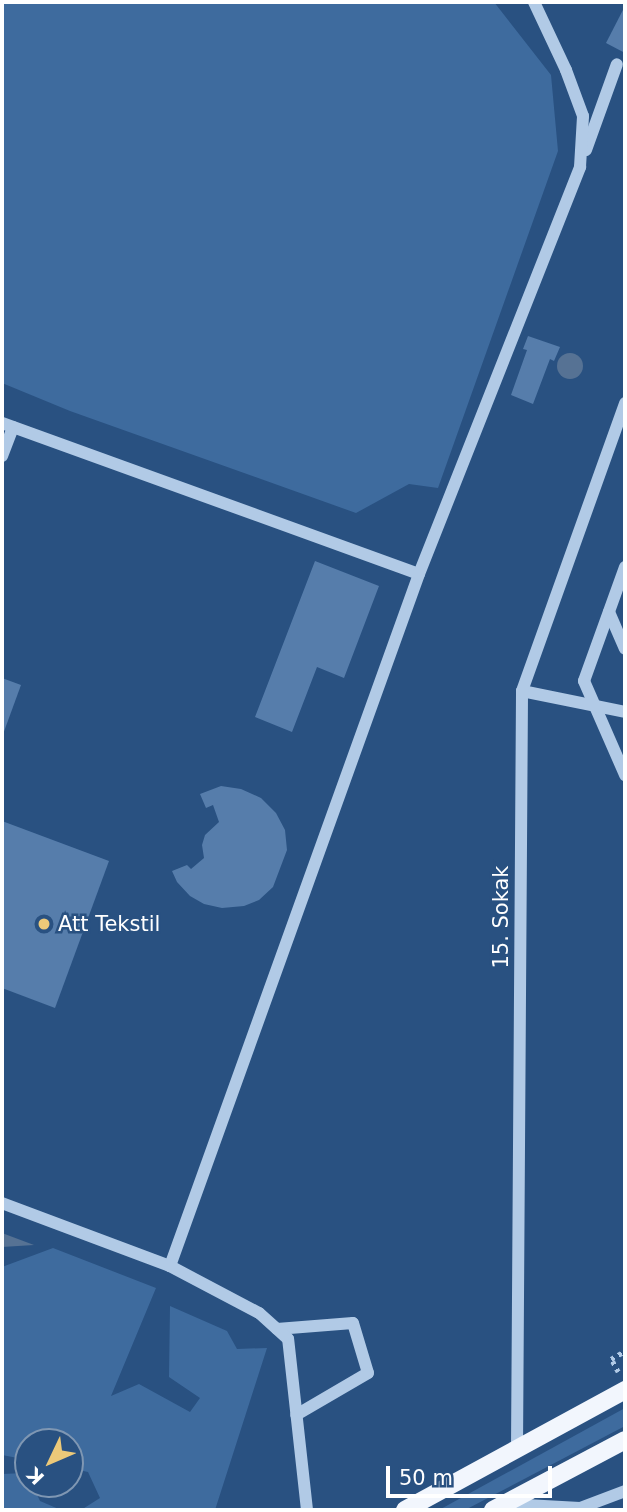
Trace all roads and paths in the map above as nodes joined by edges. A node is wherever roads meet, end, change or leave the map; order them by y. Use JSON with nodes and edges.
{"nodes":[{"id":1,"x":534,"y":2,"type":"edge"},
{"id":2,"x":617,"y":64,"type":"dead end"},
{"id":3,"x":580,"y":167,"type":"junction"},
{"id":4,"x":625,"y":403,"type":"edge"},
{"id":5,"x":7,"y":425,"type":"edge"},
{"id":6,"x":2,"y":456,"type":"edge"},
{"id":7,"x":625,"y":567,"type":"edge"},
{"id":8,"x":419,"y":575,"type":"junction"},
{"id":9,"x":609,"y":612,"type":"junction"},
{"id":10,"x":625,"y":649,"type":"edge"},
{"id":11,"x":522,"y":691,"type":"junction"},
{"id":12,"x":595,"y":706,"type":"junction"},
{"id":13,"x":625,"y":712,"type":"edge"},
{"id":14,"x":625,"y":775,"type":"edge"},
{"id":15,"x":2,"y":1203,"type":"edge"},
{"id":16,"x":170,"y":1266,"type":"junction"},
{"id":17,"x":277,"y":1329,"type":"junction"},
{"id":18,"x":625,"y":1351,"type":"edge"},
{"id":19,"x":622,"y":1382,"type":"edge"},
{"id":20,"x":296,"y":1415,"type":"junction"},
{"id":21,"x":625,"y":1440,"type":"edge"},
{"id":22,"x":517,"y":1448,"type":"junction"},
{"id":23,"x":625,"y":1491,"type":"edge"},
{"id":24,"x":499,"y":1507,"type":"edge"},
{"id":25,"x":307,"y":1510,"type":"edge"},
{"id":26,"x":405,"y":1510,"type":"edge"}],
"edges":[{"from":1,"to":3,"type":"street"},
{"from":2,"to":3,"type":"street"},
{"from":3,"to":8,"type":"street"},
{"from":4,"to":11,"type":"street","name":"15. Sokak"},
{"from":5,"to":6,"type":"street"},
{"from":5,"to":8,"type":"street"},
{"from":7,"to":9,"type":"street"},
{"from":8,"to":16,"type":"street"},
{"from":9,"to":10,"type":"street"},
{"from":9,"to":12,"type":"street"},
{"from":11,"to":12,"type":"street"},
{"from":11,"to":22,"type":"street","name":"15. Sokak"},
{"from":12,"to":13,"type":"street"},
{"from":12,"to":14,"type":"street"},
{"from":15,"to":16,"type":"street"},
{"from":16,"to":17,"type":"street"},
{"from":17,"to":20,"type":"street"},
{"from":17,"to":20,"type":"street"},
{"from":18,"to":19,"type":"path"},
{"from":19,"to":22,"type":"main road"},
{"from":20,"to":25,"type":"street"},
{"from":21,"to":24,"type":"main road"},
{"from":22,"to":26,"type":"main road"},
{"from":23,"to":24,"type":"street"}]}
